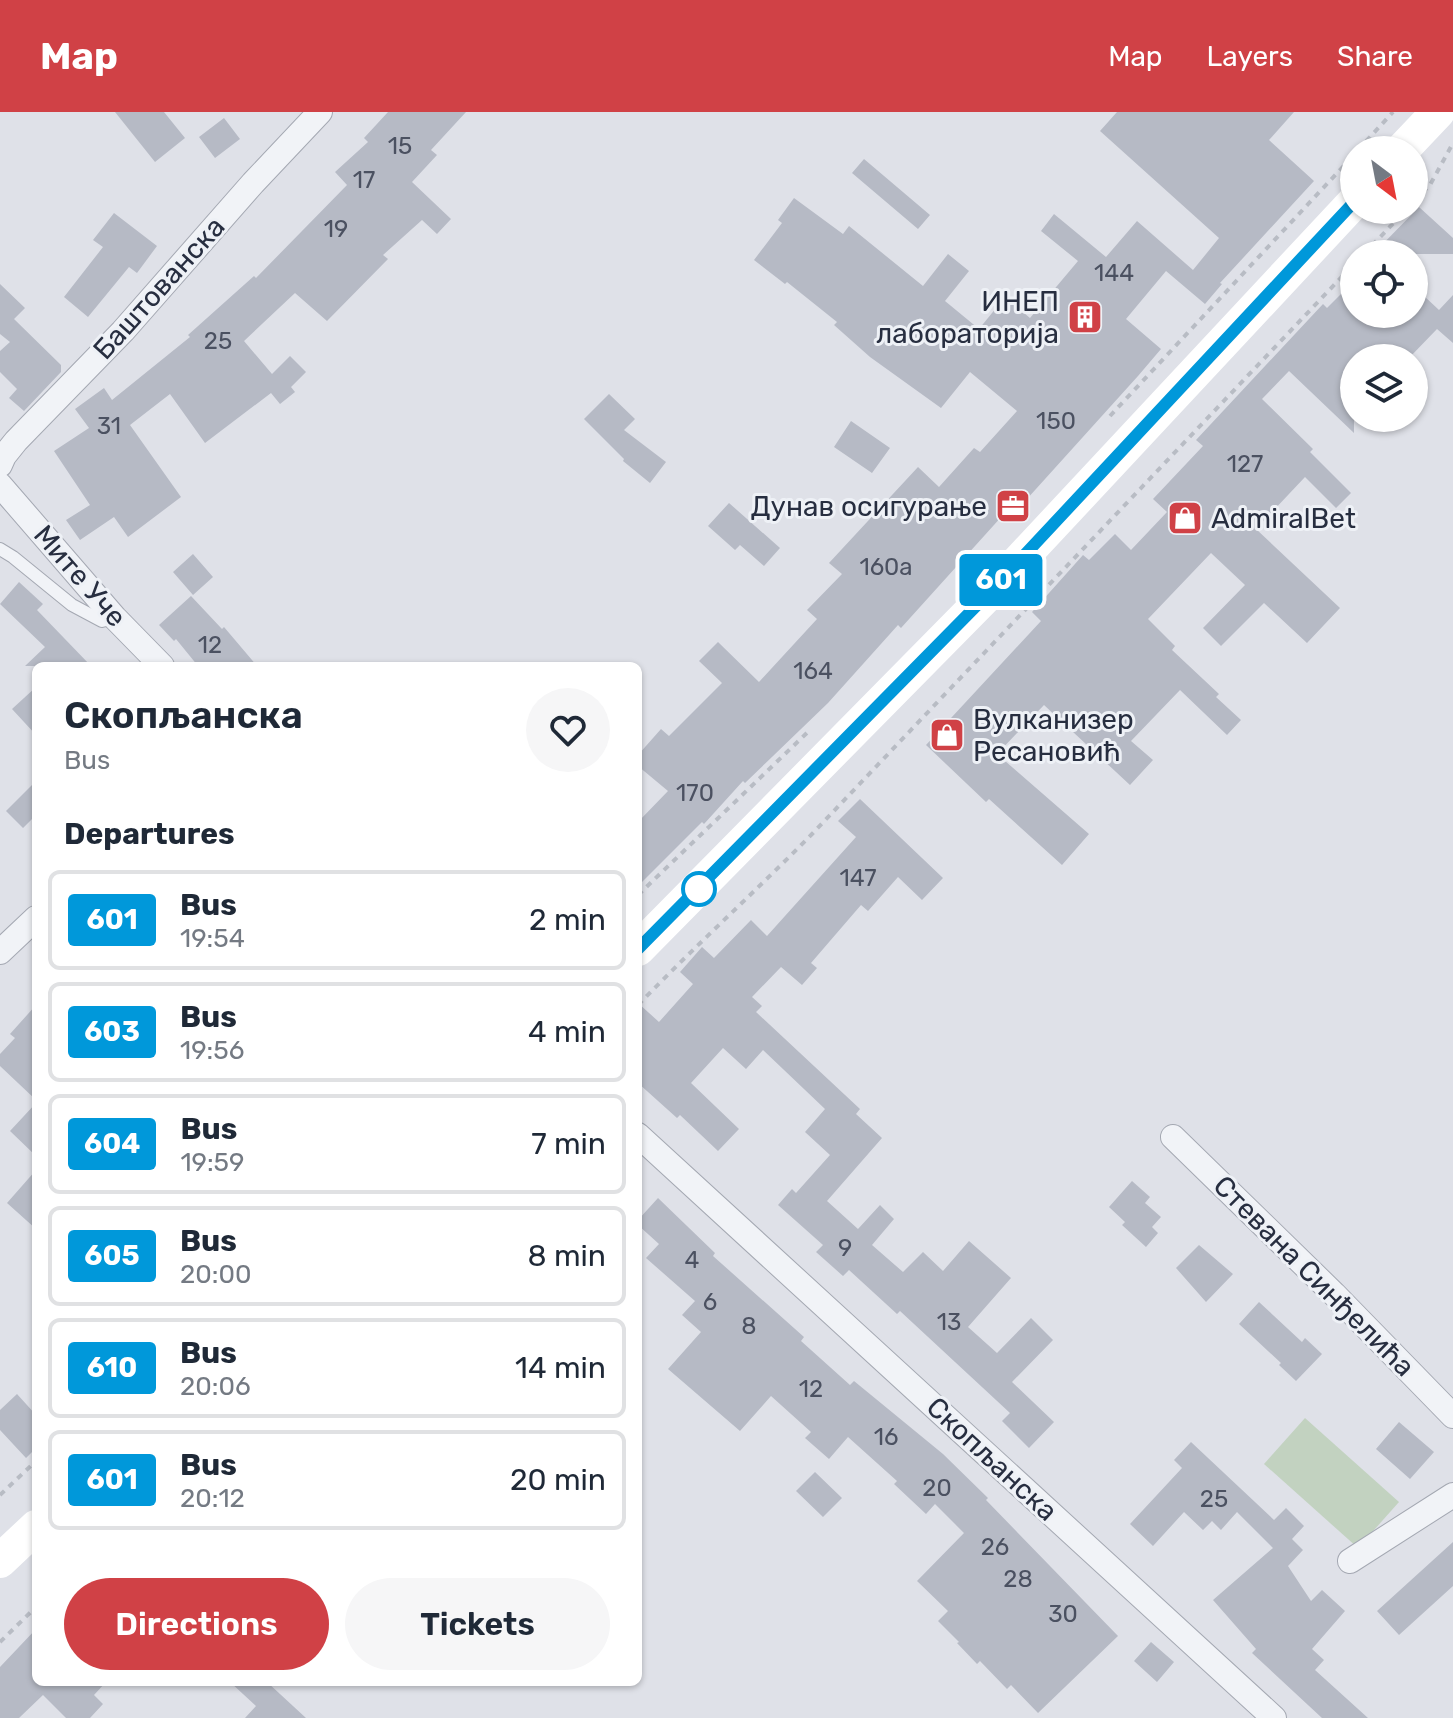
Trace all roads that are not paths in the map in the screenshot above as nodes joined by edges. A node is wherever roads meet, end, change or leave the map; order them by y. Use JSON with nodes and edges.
{"nodes":[{"id":1,"x":320,"y":112,"type":"edge"},
{"id":2,"x":1438,"y":112,"type":"edge"},
{"id":3,"x":1415,"y":136,"type":"edge"},
{"id":4,"x":1340,"y":217,"type":"edge"},
{"id":5,"x":0,"y":465,"type":"edge"},
{"id":6,"x":0,"y":485,"type":"edge"},
{"id":7,"x":0,"y":549,"type":"edge"},
{"id":8,"x":115,"y":618,"type":"junction"},
{"id":9,"x":158,"y":662,"type":"edge"},
{"id":10,"x":32,"y":922,"type":"edge"},
{"id":11,"x":642,"y":945,"type":"edge"},
{"id":12,"x":0,"y":952,"type":"edge"},
{"id":13,"x":1173,"y":1137,"type":"dead end"},
{"id":14,"x":642,"y":1139,"type":"edge"},
{"id":15,"x":1453,"y":1416,"type":"edge"},
{"id":16,"x":1453,"y":1495,"type":"edge"},
{"id":17,"x":32,"y":1531,"type":"edge"},
{"id":18,"x":0,"y":1561,"type":"edge"},
{"id":19,"x":1350,"y":1561,"type":"dead end"},
{"id":20,"x":1274,"y":1718,"type":"edge"}],
"edges":[{"from":1,"to":5,"type":"street","name":"Баштованска"},
{"from":2,"to":3,"type":"main road"},
{"from":4,"to":11,"type":"main road"},
{"from":6,"to":8,"type":"street","name":"Мите Уче"},
{"from":7,"to":8,"type":"lane"},
{"from":8,"to":9,"type":"street","name":"Мите Уче"},
{"from":10,"to":12,"type":"street"},
{"from":13,"to":15,"type":"street","name":"Стевана Синђелића"},
{"from":14,"to":20,"type":"street","name":"Скопљанска"},
{"from":16,"to":19,"type":"street"},
{"from":17,"to":18,"type":"main road"}]}
